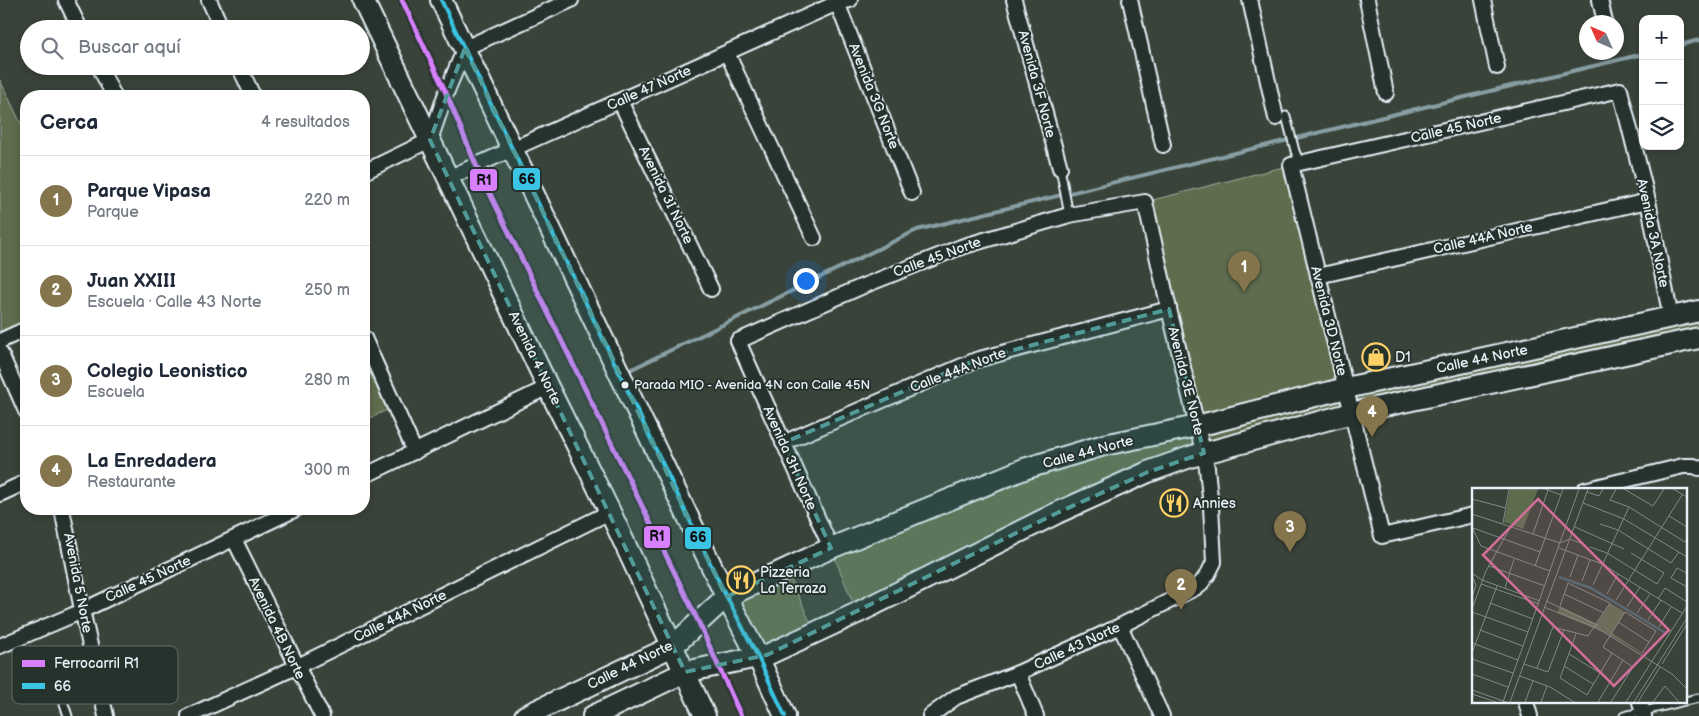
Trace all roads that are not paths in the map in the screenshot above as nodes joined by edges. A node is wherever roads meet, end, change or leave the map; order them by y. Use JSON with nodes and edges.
{"nodes":[{"id":1,"x":66,"y":0,"type":"edge"},
{"id":2,"x":209,"y":0,"type":"edge"},
{"id":3,"x":363,"y":0,"type":"edge"},
{"id":4,"x":441,"y":0,"type":"edge"},
{"id":5,"x":571,"y":0,"type":"edge"},
{"id":6,"x":1014,"y":0,"type":"edge"},
{"id":7,"x":1130,"y":0,"type":"edge"},
{"id":8,"x":1250,"y":0,"type":"edge"},
{"id":9,"x":1367,"y":0,"type":"edge"},
{"id":10,"x":1482,"y":0,"type":"edge"},
{"id":11,"x":1600,"y":0,"type":"edge"},
{"id":12,"x":841,"y":1,"type":"edge"},
{"id":13,"x":1603,"y":15,"type":"edge"},
{"id":14,"x":76,"y":20,"type":"edge"},
{"id":15,"x":218,"y":20,"type":"edge"},
{"id":16,"x":464,"y":48,"type":"junction"},
{"id":17,"x":727,"y":52,"type":"junction"},
{"id":18,"x":1497,"y":67,"type":"dead end"},
{"id":19,"x":104,"y":75,"type":"edge"},
{"id":20,"x":243,"y":75,"type":"edge"},
{"id":21,"x":111,"y":90,"type":"edge"},
{"id":22,"x":250,"y":90,"type":"edge"},
{"id":23,"x":1620,"y":90,"type":"joint"},
{"id":24,"x":1386,"y":93,"type":"dead end"},
{"id":25,"x":620,"y":101,"type":"junction"},
{"id":26,"x":1281,"y":117,"type":"joint"},
{"id":27,"x":430,"y":140,"type":"junction"},
{"id":28,"x":1163,"y":145,"type":"dead end"},
{"id":29,"x":512,"y":149,"type":"junction"},
{"id":30,"x":1295,"y":160,"type":"junction"},
{"id":31,"x":370,"y":169,"type":"edge"},
{"id":32,"x":1061,"y":172,"type":"joint"},
{"id":33,"x":448,"y":178,"type":"junction"},
{"id":34,"x":912,"y":193,"type":"dead end"},
{"id":35,"x":1648,"y":201,"type":"junction"},
{"id":36,"x":1145,"y":202,"type":"joint"},
{"id":37,"x":1069,"y":215,"type":"junction"},
{"id":38,"x":814,"y":238,"type":"dead end"},
{"id":39,"x":1318,"y":276,"type":"junction"},
{"id":40,"x":711,"y":289,"type":"dead end"},
{"id":41,"x":1169,"y":309,"type":"junction"},
{"id":42,"x":1699,"y":311,"type":"edge"},
{"id":43,"x":1671,"y":318,"type":"junction"},
{"id":44,"x":20,"y":332,"type":"edge"},
{"id":45,"x":1699,"y":338,"type":"edge"},
{"id":46,"x":0,"y":341,"type":"edge"},
{"id":47,"x":738,"y":341,"type":"joint"},
{"id":48,"x":370,"y":351,"type":"edge"},
{"id":49,"x":0,"y":352,"type":"edge"},
{"id":50,"x":548,"y":388,"type":"junction"},
{"id":51,"x":1346,"y":388,"type":"junction"},
{"id":52,"x":20,"y":397,"type":"edge"},
{"id":53,"x":1352,"y":413,"type":"junction"},
{"id":54,"x":1197,"y":426,"type":"junction"},
{"id":55,"x":783,"y":443,"type":"junction"},
{"id":56,"x":416,"y":452,"type":"junction"},
{"id":57,"x":1204,"y":453,"type":"junction"},
{"id":58,"x":1699,"y":468,"type":"edge"},
{"id":59,"x":370,"y":473,"type":"edge"},
{"id":60,"x":20,"y":485,"type":"edge"},
{"id":61,"x":1593,"y":488,"type":"edge"},
{"id":62,"x":0,"y":494,"type":"edge"},
{"id":63,"x":610,"y":512,"type":"junction"},
{"id":64,"x":63,"y":515,"type":"edge"},
{"id":65,"x":284,"y":515,"type":"edge"},
{"id":66,"x":1472,"y":515,"type":"edge"},
{"id":67,"x":234,"y":540,"type":"junction"},
{"id":68,"x":831,"y":548,"type":"junction"},
{"id":69,"x":1214,"y":562,"type":"joint"},
{"id":70,"x":726,"y":597,"type":"junction"},
{"id":71,"x":82,"y":610,"type":"junction"},
{"id":72,"x":1120,"y":626,"type":"junction"},
{"id":73,"x":0,"y":646,"type":"edge"},
{"id":74,"x":90,"y":646,"type":"edge"},
{"id":75,"x":673,"y":646,"type":"junction"},
{"id":76,"x":758,"y":657,"type":"junction"},
{"id":77,"x":296,"y":667,"type":"junction"},
{"id":78,"x":685,"y":672,"type":"junction"},
{"id":79,"x":1018,"y":673,"type":"junction"},
{"id":80,"x":1699,"y":698,"type":"edge"},
{"id":81,"x":1686,"y":701,"type":"edge"},
{"id":82,"x":64,"y":704,"type":"dead end"},
{"id":83,"x":1671,"y":704,"type":"edge"},
{"id":84,"x":1642,"y":710,"type":"edge"},
{"id":85,"x":68,"y":716,"type":"edge"},
{"id":86,"x":189,"y":716,"type":"edge"},
{"id":87,"x":322,"y":716,"type":"edge"},
{"id":88,"x":525,"y":716,"type":"edge"},
{"id":89,"x":593,"y":716,"type":"edge"},
{"id":90,"x":706,"y":716,"type":"edge"},
{"id":91,"x":785,"y":716,"type":"edge"},
{"id":92,"x":930,"y":716,"type":"edge"},
{"id":93,"x":1036,"y":716,"type":"edge"},
{"id":94,"x":1162,"y":716,"type":"edge"},
{"id":95,"x":1624,"y":716,"type":"edge"}],
"edges":[{"from":1,"to":14,"type":"street"},
{"from":2,"to":15,"type":"street"},
{"from":3,"to":27,"type":"main road","name":"Avenida 4 Norte"},
{"from":4,"to":16,"type":"main road"},
{"from":5,"to":16,"type":"street"},
{"from":6,"to":32,"type":"street","name":"Avenida 3F Norte"},
{"from":7,"to":28,"type":"street"},
{"from":8,"to":26,"type":"street"},
{"from":9,"to":24,"type":"street"},
{"from":10,"to":18,"type":"street"},
{"from":11,"to":13,"type":"street"},
{"from":12,"to":17,"type":"street","name":"Calle 47 Norte"},
{"from":12,"to":34,"type":"street","name":"Avenida 3G Norte"},
{"from":16,"to":27,"type":"street"},
{"from":16,"to":29,"type":"main road"},
{"from":17,"to":25,"type":"street","name":"Calle 47 Norte"},
{"from":17,"to":38,"type":"street"},
{"from":19,"to":21,"type":"street"},
{"from":20,"to":22,"type":"street"},
{"from":23,"to":30,"type":"street","name":"Calle 45 Norte"},
{"from":23,"to":35,"type":"street","name":"Avenida 3A Norte"},
{"from":25,"to":29,"type":"street","name":"Calle 47 Norte"},
{"from":25,"to":40,"type":"street","name":"Avenida 3I Norte"},
{"from":26,"to":30,"type":"lane"},
{"from":27,"to":31,"type":"street"},
{"from":27,"to":33,"type":"main road","name":"Avenida 4 Norte"},
{"from":29,"to":33,"type":"street","name":"Calle 47 Norte"},
{"from":29,"to":70,"type":"main road"},
{"from":30,"to":39,"type":"street","name":"Avenida 3D Norte"},
{"from":32,"to":37,"type":"lane"},
{"from":33,"to":50,"type":"main road","name":"Avenida 4 Norte"},
{"from":35,"to":39,"type":"street","name":"Calle 44A Norte"},
{"from":35,"to":43,"type":"street","name":"Avenida 3A Norte"},
{"from":36,"to":37,"type":"street","name":"Calle 45 Norte"},
{"from":36,"to":41,"type":"street","name":"Avenida 3E Norte"},
{"from":37,"to":47,"type":"street","name":"Calle 45 Norte"},
{"from":39,"to":51,"type":"street","name":"Avenida 3D Norte"},
{"from":41,"to":54,"type":"street","name":"Avenida 3E Norte"},
{"from":41,"to":55,"type":"street","name":"Calle 44A Norte"},
{"from":42,"to":43,"type":"main road","name":"Calle 44 Norte"},
{"from":43,"to":51,"type":"main road","name":"Calle 44 Norte"},
{"from":44,"to":46,"type":"street"},
{"from":45,"to":53,"type":"main road","name":"Calle 44 Norte"},
{"from":47,"to":55,"type":"street","name":"Avenida 3H Norte"},
{"from":48,"to":56,"type":"street"},
{"from":49,"to":52,"type":"street"},
{"from":50,"to":56,"type":"street"},
{"from":50,"to":63,"type":"main road","name":"Avenida 4 Norte"},
{"from":51,"to":53,"type":"street","name":"Avenida 3D Norte"},
{"from":51,"to":54,"type":"main road","name":"Calle 44 Norte"},
{"from":53,"to":57,"type":"main road","name":"Calle 44 Norte"},
{"from":53,"to":66,"type":"street","name":"Avenida 3D Norte"},
{"from":54,"to":57,"type":"street","name":"Avenida 3E Norte"},
{"from":54,"to":68,"type":"main road","name":"Calle 44 Norte"},
{"from":55,"to":68,"type":"street","name":"Avenida 3H Norte"},
{"from":56,"to":59,"type":"street"},
{"from":57,"to":69,"type":"street","name":"Avenida 3E Norte"},
{"from":57,"to":76,"type":"main road","name":"Calle 44 Norte"},
{"from":58,"to":61,"type":"street"},
{"from":60,"to":62,"type":"street"},
{"from":63,"to":75,"type":"main road","name":"Avenida 4 Norte"},
{"from":63,"to":77,"type":"street","name":"Calle 44A Norte"},
{"from":64,"to":71,"type":"street","name":"Avenida 5 Norte"},
{"from":65,"to":67,"type":"street","name":"Calle 45 Norte"},
{"from":67,"to":71,"type":"street","name":"Calle 45 Norte"},
{"from":67,"to":77,"type":"street","name":"Avenida 4B Norte"},
{"from":68,"to":70,"type":"main road","name":"Calle 44 Norte"},
{"from":69,"to":72,"type":"street","name":"Calle 43 Norte"},
{"from":70,"to":75,"type":"main road","name":"Calle 44 Norte"},
{"from":70,"to":76,"type":"main road"},
{"from":71,"to":73,"type":"street","name":"Calle 45 Norte"},
{"from":71,"to":74,"type":"street","name":"Avenida 5 Norte"},
{"from":72,"to":79,"type":"street","name":"Calle 43 Norte"},
{"from":72,"to":94,"type":"street"},
{"from":75,"to":78,"type":"main road","name":"Avenida 4 Norte"},
{"from":75,"to":88,"type":"main road","name":"Calle 44 Norte"},
{"from":76,"to":78,"type":"main road","name":"Calle 44 Norte"},
{"from":76,"to":91,"type":"main road"},
{"from":77,"to":86,"type":"street","name":"Calle 44A Norte"},
{"from":77,"to":87,"type":"street","name":"Avenida 4B Norte"},
{"from":78,"to":89,"type":"main road","name":"Calle 44 Norte"},
{"from":78,"to":90,"type":"main road","name":"Avenida 4 Norte"},
{"from":79,"to":92,"type":"street","name":"Calle 43 Norte"},
{"from":79,"to":93,"type":"street"},
{"from":80,"to":81,"type":"lane"},
{"from":82,"to":85,"type":"lane"},
{"from":83,"to":84,"type":"lane"},
{"from":84,"to":95,"type":"lane"}]}
